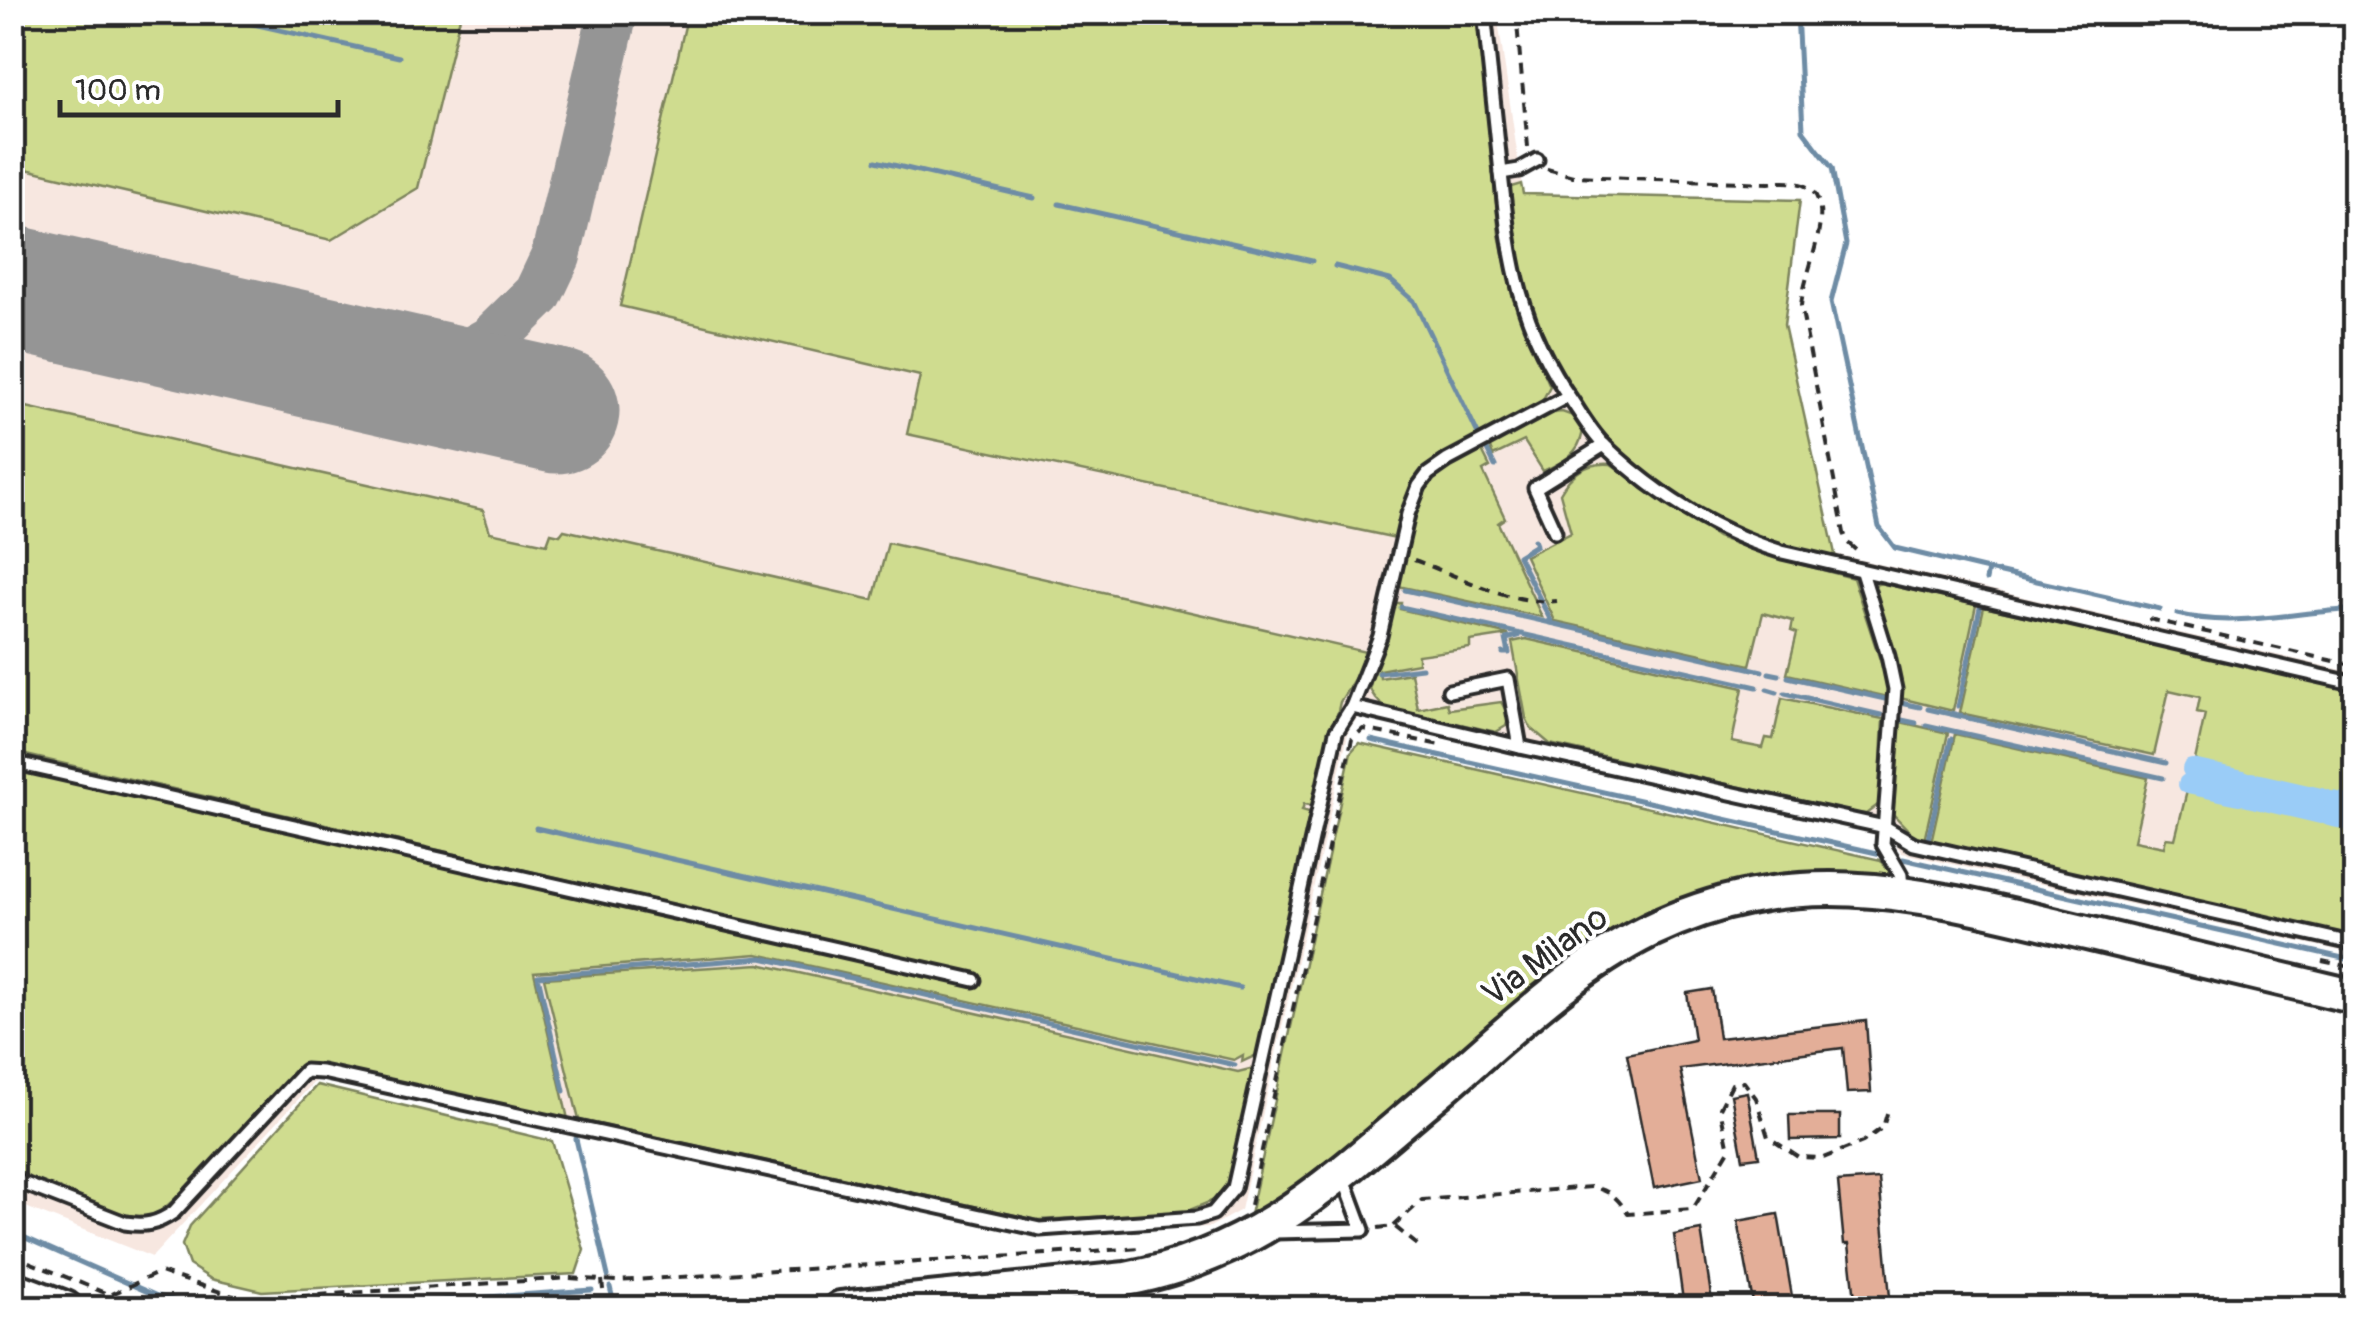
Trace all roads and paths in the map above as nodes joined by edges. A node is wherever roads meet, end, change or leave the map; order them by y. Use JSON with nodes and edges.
{"nodes":[{"id":1,"x":1484,"y":12,"type":"edge"},
{"id":2,"x":1516,"y":12,"type":"edge"},
{"id":3,"x":1537,"y":160,"type":"junction"},
{"id":4,"x":1501,"y":173,"type":"junction"},
{"id":5,"x":1568,"y":396,"type":"junction"},
{"id":6,"x":1604,"y":445,"type":"junction"},
{"id":7,"x":1555,"y":532,"type":"dead end"},
{"id":8,"x":1400,"y":555,"type":"junction"},
{"id":9,"x":1862,"y":572,"type":"junction"},
{"id":10,"x":1556,"y":602,"type":"dead end"},
{"id":11,"x":2356,"y":684,"type":"edge"},
{"id":12,"x":1450,"y":692,"type":"dead end"},
{"id":13,"x":1352,"y":707,"type":"junction"},
{"id":14,"x":1520,"y":746,"type":"junction"},
{"id":15,"x":1457,"y":749,"type":"dead end"},
{"id":16,"x":12,"y":762,"type":"edge"},
{"id":17,"x":1885,"y":827,"type":"junction"},
{"id":18,"x":1902,"y":892,"type":"junction"},
{"id":19,"x":2356,"y":944,"type":"edge"},
{"id":20,"x":974,"y":980,"type":"dead end"},
{"id":21,"x":2356,"y":997,"type":"edge"},
{"id":22,"x":1889,"y":1107,"type":"dead end"},
{"id":23,"x":1341,"y":1172,"type":"junction"},
{"id":24,"x":12,"y":1179,"type":"edge"},
{"id":25,"x":1254,"y":1223,"type":"junction"},
{"id":26,"x":1394,"y":1226,"type":"junction"},
{"id":27,"x":1363,"y":1230,"type":"junction"},
{"id":28,"x":1153,"y":1247,"type":"dead end"},
{"id":29,"x":1420,"y":1247,"type":"dead end"},
{"id":30,"x":12,"y":1256,"type":"edge"},
{"id":31,"x":602,"y":1280,"type":"junction"},
{"id":32,"x":12,"y":1288,"type":"edge"},
{"id":33,"x":66,"y":1308,"type":"edge"},
{"id":34,"x":605,"y":1308,"type":"edge"},
{"id":35,"x":840,"y":1308,"type":"edge"}],
"edges":[{"from":1,"to":4,"type":"lane"},
{"from":2,"to":3,"type":"path"},
{"from":3,"to":4,"type":"lane"},
{"from":3,"to":9,"type":"path"},
{"from":4,"to":5,"type":"lane"},
{"from":5,"to":6,"type":"lane"},
{"from":5,"to":8,"type":"lane"},
{"from":6,"to":7,"type":"lane"},
{"from":6,"to":9,"type":"lane"},
{"from":8,"to":10,"type":"path"},
{"from":8,"to":13,"type":"lane"},
{"from":9,"to":11,"type":"lane"},
{"from":9,"to":17,"type":"lane"},
{"from":12,"to":14,"type":"lane"},
{"from":13,"to":14,"type":"lane"},
{"from":13,"to":24,"type":"lane"},
{"from":14,"to":17,"type":"lane"},
{"from":15,"to":25,"type":"path"},
{"from":16,"to":20,"type":"lane"},
{"from":17,"to":18,"type":"lane"},
{"from":17,"to":19,"type":"lane"},
{"from":18,"to":21,"type":"street","name":"Via Milano"},
{"from":18,"to":23,"type":"street","name":"Via Milano"},
{"from":22,"to":26,"type":"path"},
{"from":23,"to":25,"type":"street","name":"Via Milano"},
{"from":23,"to":27,"type":"lane"},
{"from":25,"to":27,"type":"lane"},
{"from":25,"to":35,"type":"street","name":"Via Milano"},
{"from":26,"to":27,"type":"path"},
{"from":26,"to":29,"type":"path"},
{"from":28,"to":31,"type":"path"},
{"from":30,"to":31,"type":"path"},
{"from":31,"to":34,"type":"path"},
{"from":32,"to":33,"type":"street"}]}
